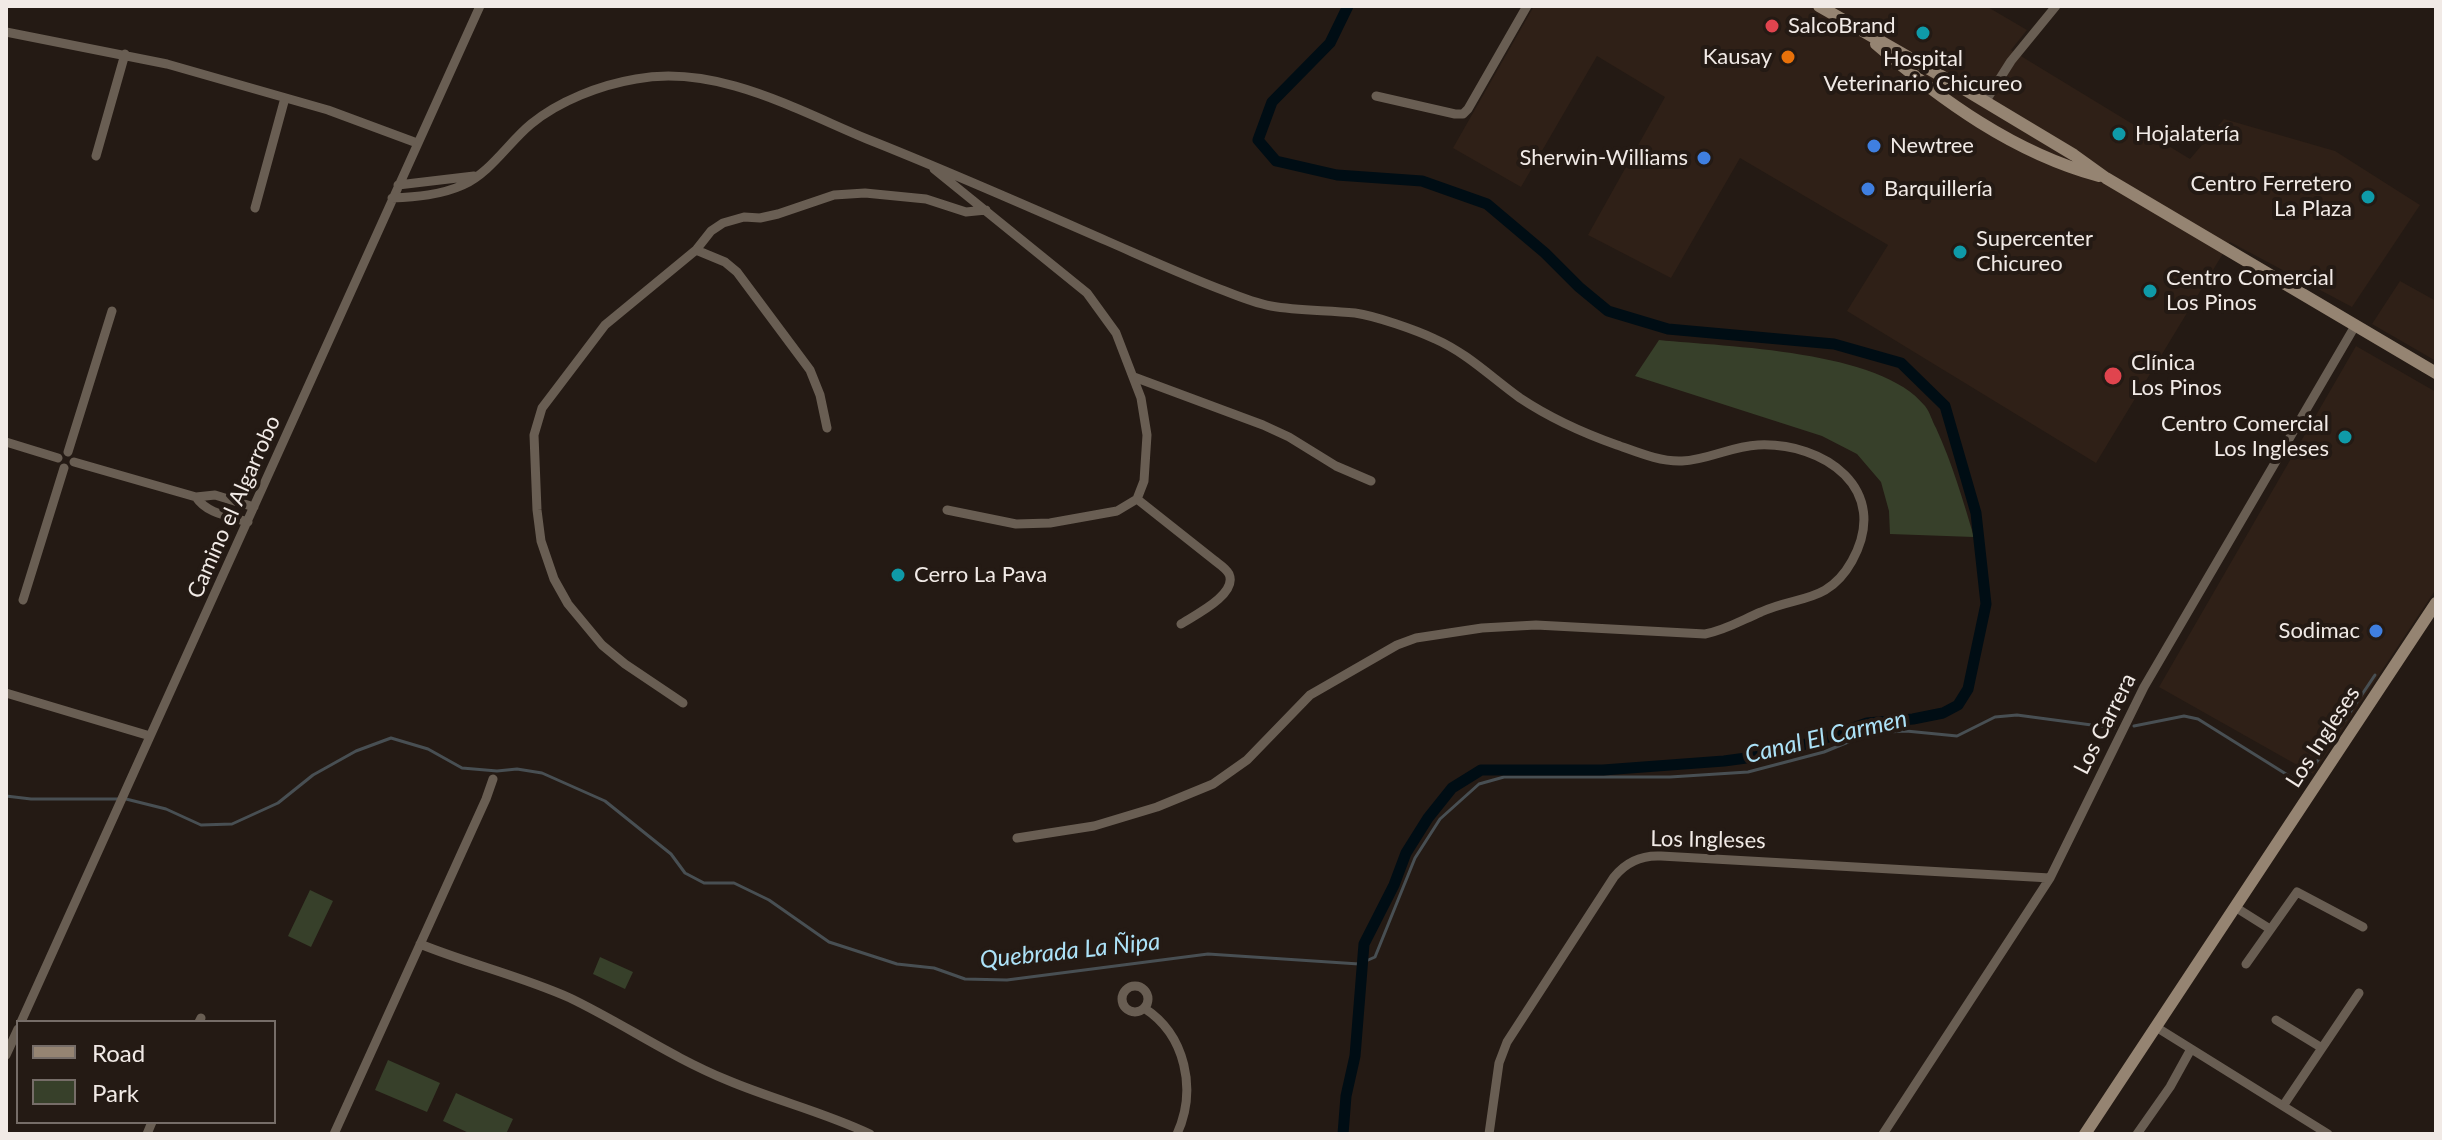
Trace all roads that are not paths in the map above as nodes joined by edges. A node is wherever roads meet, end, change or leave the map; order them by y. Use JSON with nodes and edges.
{"nodes":[{"id":1,"x":480,"y":6,"type":"edge"},
{"id":2,"x":1527,"y":6,"type":"edge"},
{"id":3,"x":2056,"y":6,"type":"edge"},
{"id":4,"x":1825,"y":8,"type":"edge"},
{"id":5,"x":1861,"y":31,"type":"junction"},
{"id":6,"x":6,"y":32,"type":"edge"},
{"id":7,"x":125,"y":54,"type":"junction"},
{"id":8,"x":1376,"y":96,"type":"dead end"},
{"id":9,"x":285,"y":98,"type":"junction"},
{"id":10,"x":1985,"y":102,"type":"junction"},
{"id":11,"x":417,"y":143,"type":"junction"},
{"id":12,"x":96,"y":156,"type":"dead end"},
{"id":13,"x":922,"y":160,"type":"junction"},
{"id":14,"x":478,"y":175,"type":"junction"},
{"id":15,"x":2106,"y":178,"type":"junction"},
{"id":16,"x":398,"y":185,"type":"junction"},
{"id":17,"x":392,"y":198,"type":"junction"},
{"id":18,"x":255,"y":208,"type":"dead end"},
{"id":19,"x":986,"y":210,"type":"junction"},
{"id":20,"x":696,"y":250,"type":"junction"},
{"id":21,"x":112,"y":311,"type":"dead end"},
{"id":22,"x":2355,"y":326,"type":"junction"},
{"id":23,"x":2436,"y":373,"type":"edge"},
{"id":24,"x":1134,"y":377,"type":"junction"},
{"id":25,"x":827,"y":428,"type":"dead end"},
{"id":26,"x":6,"y":442,"type":"edge"},
{"id":27,"x":68,"y":452,"type":"junction"},
{"id":28,"x":58,"y":458,"type":"junction"},
{"id":29,"x":74,"y":462,"type":"junction"},
{"id":30,"x":64,"y":468,"type":"junction"},
{"id":31,"x":1371,"y":481,"type":"dead end"},
{"id":32,"x":196,"y":497,"type":"junction"},
{"id":33,"x":1137,"y":499,"type":"junction"},
{"id":34,"x":254,"y":507,"type":"junction"},
{"id":35,"x":947,"y":510,"type":"dead end"},
{"id":36,"x":248,"y":522,"type":"junction"},
{"id":37,"x":23,"y":600,"type":"dead end"},
{"id":38,"x":2436,"y":603,"type":"edge"},
{"id":39,"x":1181,"y":624,"type":"dead end"},
{"id":40,"x":6,"y":693,"type":"edge"},
{"id":41,"x":683,"y":703,"type":"dead end"},
{"id":42,"x":150,"y":736,"type":"junction"},
{"id":43,"x":493,"y":779,"type":"dead end"},
{"id":44,"x":1017,"y":838,"type":"dead end"},
{"id":45,"x":2050,"y":878,"type":"junction"},
{"id":46,"x":2235,"y":907,"type":"junction"},
{"id":47,"x":2363,"y":927,"type":"dead end"},
{"id":48,"x":2270,"y":929,"type":"junction"},
{"id":49,"x":420,"y":944,"type":"junction"},
{"id":50,"x":2246,"y":964,"type":"dead end"},
{"id":51,"x":2359,"y":993,"type":"dead end"},
{"id":52,"x":1144,"y":1008,"type":"dead end"},
{"id":53,"x":22,"y":1020,"type":"edge"},
{"id":54,"x":2276,"y":1020,"type":"dead end"},
{"id":55,"x":2156,"y":1027,"type":"junction"},
{"id":56,"x":16,"y":1033,"type":"edge"},
{"id":57,"x":2322,"y":1048,"type":"junction"},
{"id":58,"x":2191,"y":1049,"type":"junction"},
{"id":59,"x":6,"y":1055,"type":"edge"},
{"id":60,"x":2283,"y":1106,"type":"junction"},
{"id":61,"x":334,"y":1134,"type":"edge"},
{"id":62,"x":870,"y":1134,"type":"edge"},
{"id":63,"x":1177,"y":1134,"type":"edge"},
{"id":64,"x":1489,"y":1134,"type":"edge"},
{"id":65,"x":1883,"y":1134,"type":"edge"},
{"id":66,"x":2085,"y":1134,"type":"edge"},
{"id":67,"x":2137,"y":1134,"type":"edge"},
{"id":68,"x":2328,"y":1134,"type":"edge"}],
"edges":[{"from":1,"to":11,"type":"street","name":"Camino el Algarrobo"},
{"from":2,"to":8,"type":"street"},
{"from":3,"to":10,"type":"street"},
{"from":4,"to":5,"type":"main road"},
{"from":5,"to":10,"type":"main road"},
{"from":5,"to":15,"type":"main road"},
{"from":6,"to":7,"type":"street"},
{"from":7,"to":9,"type":"street"},
{"from":7,"to":12,"type":"street"},
{"from":9,"to":11,"type":"street"},
{"from":9,"to":18,"type":"street"},
{"from":10,"to":15,"type":"main road"},
{"from":11,"to":16,"type":"street","name":"Camino el Algarrobo"},
{"from":13,"to":14,"type":"street"},
{"from":13,"to":19,"type":"street"},
{"from":13,"to":44,"type":"street"},
{"from":14,"to":16,"type":"street"},
{"from":14,"to":17,"type":"street"},
{"from":15,"to":22,"type":"main road"},
{"from":16,"to":17,"type":"street","name":"Camino el Algarrobo"},
{"from":17,"to":34,"type":"street","name":"Camino el Algarrobo"},
{"from":19,"to":20,"type":"street"},
{"from":19,"to":24,"type":"street"},
{"from":20,"to":25,"type":"street"},
{"from":20,"to":41,"type":"street"},
{"from":21,"to":27,"type":"street"},
{"from":22,"to":23,"type":"main road"},
{"from":22,"to":45,"type":"street","name":"Los Carrera"},
{"from":24,"to":31,"type":"street"},
{"from":24,"to":33,"type":"street"},
{"from":26,"to":28,"type":"street"},
{"from":27,"to":28,"type":"street"},
{"from":27,"to":29,"type":"street"},
{"from":28,"to":30,"type":"street"},
{"from":29,"to":30,"type":"street"},
{"from":29,"to":32,"type":"street"},
{"from":30,"to":37,"type":"street"},
{"from":32,"to":34,"type":"street"},
{"from":32,"to":36,"type":"street"},
{"from":33,"to":35,"type":"street"},
{"from":33,"to":39,"type":"street"},
{"from":34,"to":36,"type":"street","name":"Camino el Algarrobo"},
{"from":36,"to":42,"type":"street","name":"Camino el Algarrobo"},
{"from":38,"to":46,"type":"main road","name":"Los Ingleses"},
{"from":40,"to":42,"type":"street"},
{"from":42,"to":53,"type":"street","name":"Camino el Algarrobo"},
{"from":43,"to":49,"type":"street"},
{"from":45,"to":64,"type":"street","name":"Los Ingleses"},
{"from":45,"to":65,"type":"street","name":"Los Carrera"},
{"from":46,"to":48,"type":"street"},
{"from":46,"to":55,"type":"main road","name":"Los Ingleses"},
{"from":47,"to":48,"type":"street"},
{"from":48,"to":50,"type":"street"},
{"from":49,"to":61,"type":"street"},
{"from":49,"to":62,"type":"street"},
{"from":51,"to":57,"type":"street"},
{"from":52,"to":63,"type":"street"},
{"from":54,"to":57,"type":"street"},
{"from":55,"to":58,"type":"street"},
{"from":55,"to":66,"type":"main road","name":"Los Ingleses"},
{"from":56,"to":59,"type":"street"},
{"from":57,"to":60,"type":"street"},
{"from":58,"to":60,"type":"street"},
{"from":58,"to":67,"type":"street"},
{"from":60,"to":68,"type":"street"}]}
